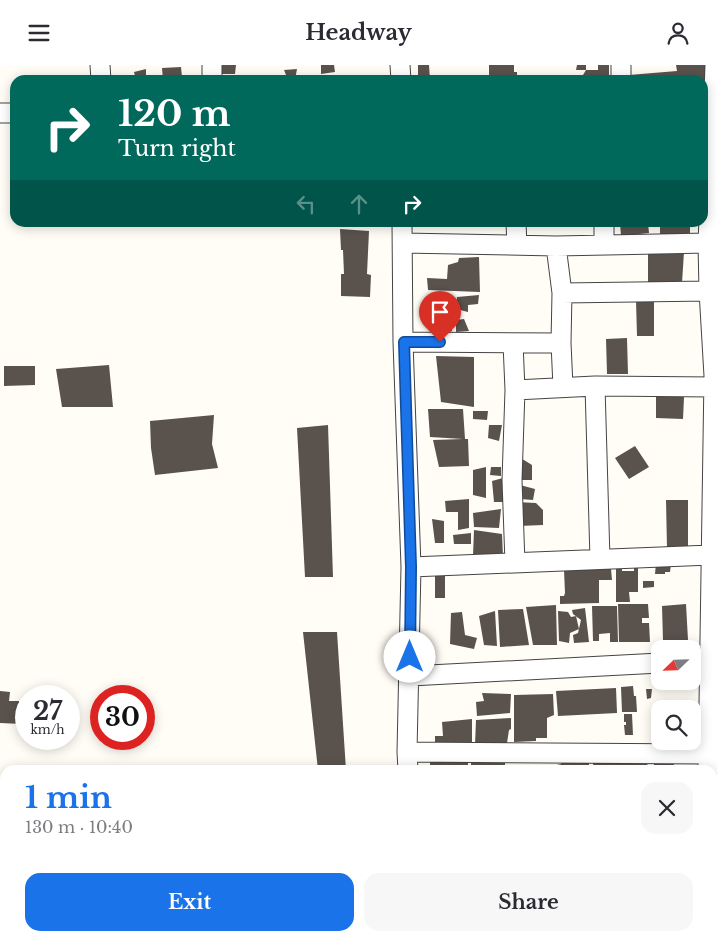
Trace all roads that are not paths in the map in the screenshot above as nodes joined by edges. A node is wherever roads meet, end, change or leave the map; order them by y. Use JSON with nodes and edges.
{"nodes":[{"id":1,"x":715,"y":65,"type":"edge"},
{"id":2,"x":711,"y":110,"type":"edge"},
{"id":3,"x":402,"y":227,"type":"edge"},
{"id":4,"x":516,"y":227,"type":"edge"},
{"id":5,"x":604,"y":227,"type":"edge"},
{"id":6,"x":403,"y":243,"type":"junction"},
{"id":7,"x":708,"y":243,"type":"junction"},
{"id":8,"x":517,"y":245,"type":"junction"},
{"id":9,"x":604,"y":245,"type":"junction"},
{"id":10,"x":556,"y":246,"type":"junction"},
{"id":11,"x":709,"y":291,"type":"junction"},
{"id":12,"x":562,"y":293,"type":"junction"},
{"id":13,"x":404,"y":342,"type":"junction"},
{"id":14,"x":513,"y":343,"type":"junction"},
{"id":15,"x":561,"y":343,"type":"junction"},
{"id":16,"x":715,"y":379,"type":"edge"},
{"id":17,"x":595,"y":386,"type":"junction"},
{"id":18,"x":563,"y":387,"type":"junction"},
{"id":19,"x":515,"y":390,"type":"junction"},
{"id":20,"x":711,"y":555,"type":"junction"},
{"id":21,"x":600,"y":559,"type":"junction"},
{"id":22,"x":515,"y":563,"type":"junction"},
{"id":23,"x":411,"y":567,"type":"junction"},
{"id":24,"x":707,"y":661,"type":"edge"},
{"id":25,"x":651,"y":663,"type":"edge"},
{"id":26,"x":410,"y":675,"type":"junction"},
{"id":27,"x":408,"y":761,"type":"edge"},
{"id":28,"x":708,"y":762,"type":"edge"}],
"edges":[{"from":1,"to":2,"type":"street"},
{"from":2,"to":7,"type":"street"},
{"from":3,"to":6,"type":"street"},
{"from":4,"to":8,"type":"street"},
{"from":5,"to":9,"type":"street"},
{"from":6,"to":8,"type":"street"},
{"from":6,"to":13,"type":"street"},
{"from":7,"to":9,"type":"street"},
{"from":7,"to":11,"type":"street"},
{"from":8,"to":10,"type":"street"},
{"from":9,"to":10,"type":"street"},
{"from":10,"to":12,"type":"street"},
{"from":11,"to":12,"type":"street"},
{"from":11,"to":16,"type":"street"},
{"from":12,"to":15,"type":"street"},
{"from":13,"to":14,"type":"street"},
{"from":13,"to":23,"type":"street"},
{"from":14,"to":15,"type":"street"},
{"from":14,"to":19,"type":"street"},
{"from":15,"to":18,"type":"street"},
{"from":16,"to":17,"type":"street"},
{"from":16,"to":20,"type":"street"},
{"from":17,"to":18,"type":"street"},
{"from":17,"to":21,"type":"street"},
{"from":18,"to":19,"type":"street"},
{"from":19,"to":22,"type":"street"},
{"from":20,"to":21,"type":"street"},
{"from":20,"to":24,"type":"street"},
{"from":21,"to":22,"type":"street"},
{"from":22,"to":23,"type":"street"},
{"from":23,"to":26,"type":"street"},
{"from":24,"to":28,"type":"street"},
{"from":25,"to":26,"type":"street"},
{"from":26,"to":27,"type":"street"},
{"from":27,"to":28,"type":"street"}]}
